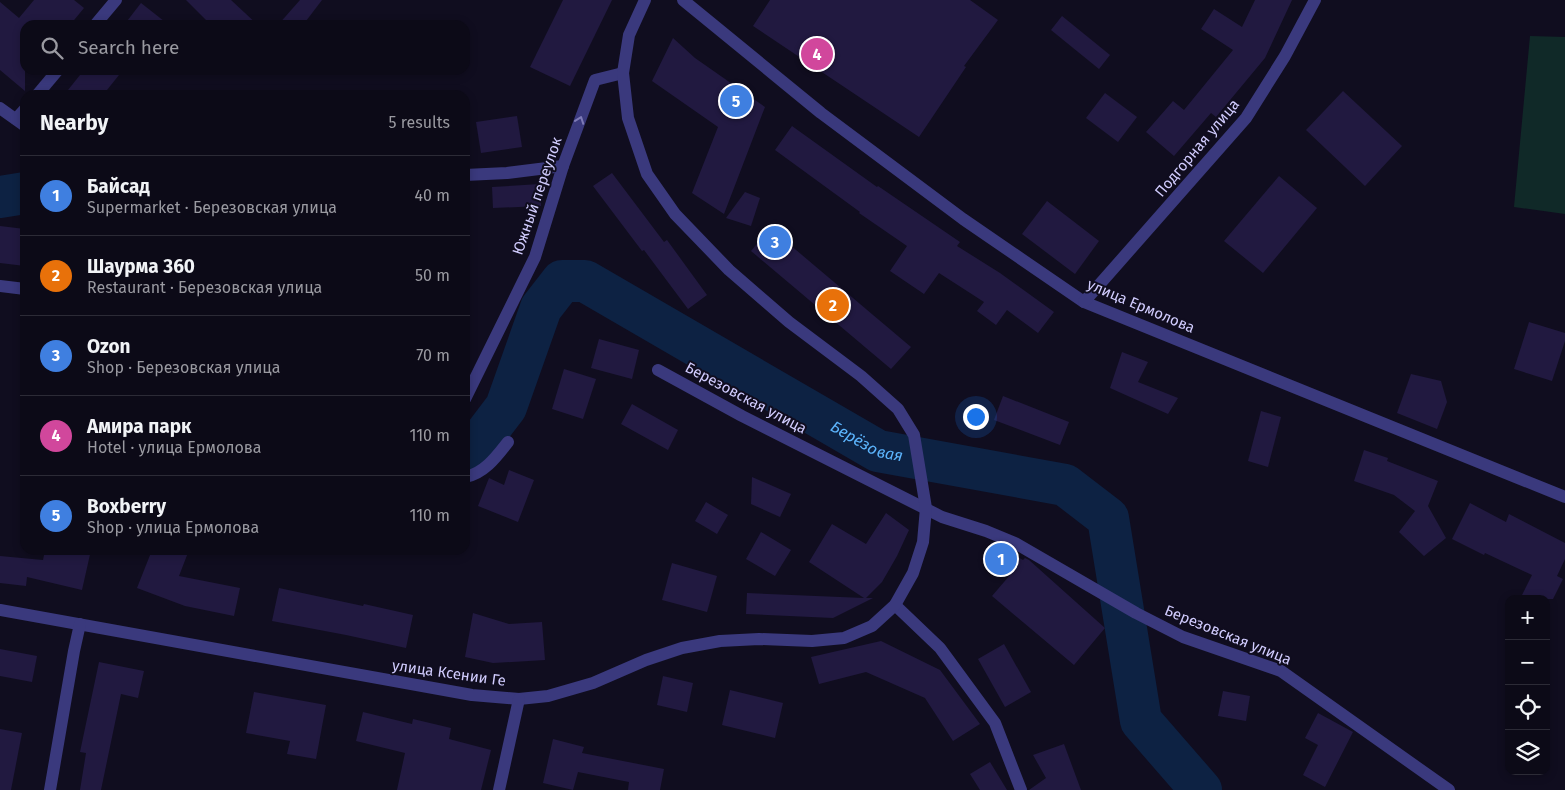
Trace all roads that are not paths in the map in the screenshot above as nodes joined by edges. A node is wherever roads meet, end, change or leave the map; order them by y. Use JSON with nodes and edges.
{"nodes":[{"id":1,"x":116,"y":0,"type":"edge"},
{"id":2,"x":645,"y":0,"type":"edge"},
{"id":3,"x":684,"y":0,"type":"edge"},
{"id":4,"x":1314,"y":0,"type":"edge"},
{"id":5,"x":99,"y":20,"type":"edge"},
{"id":6,"x":623,"y":73,"type":"junction"},
{"id":7,"x":54,"y":75,"type":"edge"},
{"id":8,"x":41,"y":90,"type":"edge"},
{"id":9,"x":0,"y":108,"type":"edge"},
{"id":10,"x":20,"y":117,"type":"edge"},
{"id":11,"x":563,"y":166,"type":"junction"},
{"id":12,"x":470,"y":174,"type":"edge"},
{"id":13,"x":0,"y":286,"type":"edge"},
{"id":14,"x":20,"y":288,"type":"edge"},
{"id":15,"x":1084,"y":302,"type":"junction"},
{"id":16,"x":658,"y":370,"type":"dead end"},
{"id":17,"x":470,"y":390,"type":"edge"},
{"id":18,"x":508,"y":442,"type":"dead end"},
{"id":19,"x":470,"y":476,"type":"edge"},
{"id":20,"x":1565,"y":497,"type":"edge"},
{"id":21,"x":926,"y":508,"type":"junction"},
{"id":22,"x":896,"y":605,"type":"junction"},
{"id":23,"x":0,"y":610,"type":"edge"},
{"id":24,"x":80,"y":624,"type":"junction"},
{"id":25,"x":519,"y":699,"type":"junction"},
{"id":26,"x":50,"y":790,"type":"edge"},
{"id":27,"x":500,"y":790,"type":"edge"},
{"id":28,"x":1021,"y":790,"type":"edge"},
{"id":29,"x":1449,"y":790,"type":"edge"}],
"edges":[{"from":1,"to":5,"type":"street"},
{"from":2,"to":6,"type":"street"},
{"from":3,"to":15,"type":"street","name":"улица Ермолова"},
{"from":4,"to":15,"type":"street","name":"Подгорная улица"},
{"from":11,"to":6,"type":"street","name":"Южный переулок","one_way":true},
{"from":6,"to":21,"type":"street"},
{"from":7,"to":8,"type":"street"},
{"from":9,"to":10,"type":"street"},
{"from":11,"to":12,"type":"street"},
{"from":11,"to":17,"type":"street","name":"Южный переулок"},
{"from":13,"to":14,"type":"street"},
{"from":15,"to":20,"type":"street","name":"улица Ермолова"},
{"from":16,"to":21,"type":"street","name":"Березовская улица"},
{"from":18,"to":19,"type":"street"},
{"from":21,"to":22,"type":"street","name":"улица Ксении Ге"},
{"from":21,"to":29,"type":"street","name":"Березовская улица"},
{"from":22,"to":25,"type":"street","name":"улица Ксении Ге"},
{"from":22,"to":28,"type":"street"},
{"from":23,"to":24,"type":"street","name":"улица Ксении Ге"},
{"from":24,"to":25,"type":"street","name":"улица Ксении Ге"},
{"from":24,"to":26,"type":"street"},
{"from":25,"to":27,"type":"street"}]}
